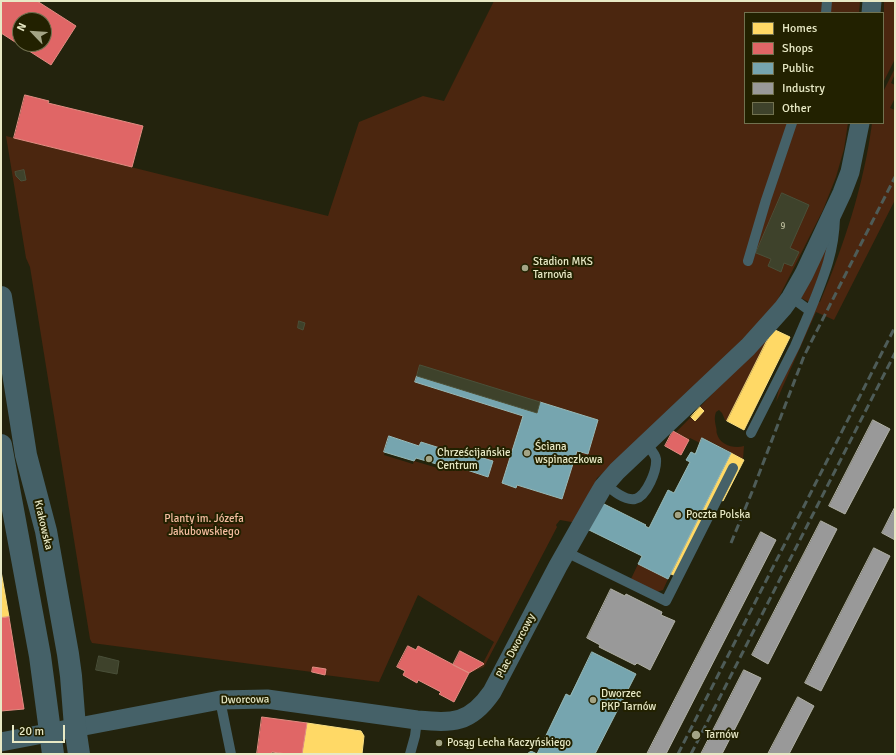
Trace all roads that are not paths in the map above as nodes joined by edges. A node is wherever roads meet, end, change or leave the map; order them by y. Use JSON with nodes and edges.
{"nodes":[{"id":1,"x":827,"y":1,"type":"edge"},
{"id":2,"x":872,"y":1,"type":"edge"},
{"id":3,"x":826,"y":12,"type":"edge"},
{"id":4,"x":871,"y":12,"type":"edge"},
{"id":5,"x":792,"y":124,"type":"edge"},
{"id":6,"x":860,"y":124,"type":"edge"},
{"id":7,"x":835,"y":210,"type":"junction"},
{"id":8,"x":748,"y":261,"type":"dead end"},
{"id":9,"x":1,"y":297,"type":"edge"},
{"id":10,"x":791,"y":297,"type":"junction"},
{"id":11,"x":810,"y":310,"type":"junction"},
{"id":12,"x":751,"y":433,"type":"dead end"},
{"id":13,"x":646,"y":444,"type":"junction"},
{"id":14,"x":1,"y":445,"type":"edge"},
{"id":15,"x":733,"y":468,"type":"dead end"},
{"id":16,"x":605,"y":484,"type":"junction"},
{"id":17,"x":566,"y":552,"type":"junction"},
{"id":18,"x":220,"y":700,"type":"junction"},
{"id":19,"x":417,"y":720,"type":"junction"},
{"id":20,"x":75,"y":727,"type":"junction"},
{"id":21,"x":50,"y":733,"type":"junction"},
{"id":22,"x":1,"y":742,"type":"edge"},
{"id":23,"x":53,"y":754,"type":"edge"},
{"id":24,"x":79,"y":754,"type":"edge"},
{"id":25,"x":231,"y":754,"type":"edge"},
{"id":26,"x":410,"y":754,"type":"edge"}],
"edges":[{"from":1,"to":3,"type":"lane"},
{"from":2,"to":4,"type":"street"},
{"from":5,"to":8,"type":"lane"},
{"from":6,"to":7,"type":"street","name":"Plac Dworcowy"},
{"from":7,"to":10,"type":"street","name":"Plac Dworcowy"},
{"from":7,"to":11,"type":"lane"},
{"from":9,"to":20,"type":"street","name":"Krakowska"},
{"from":10,"to":11,"type":"lane"},
{"from":10,"to":13,"type":"street","name":"Plac Dworcowy"},
{"from":11,"to":12,"type":"lane"},
{"from":13,"to":16,"type":"street","name":"Plac Dworcowy"},
{"from":13,"to":16,"type":"lane"},
{"from":14,"to":21,"type":"street"},
{"from":15,"to":17,"type":"lane"},
{"from":16,"to":17,"type":"street","name":"Plac Dworcowy"},
{"from":17,"to":19,"type":"street","name":"Plac Dworcowy"},
{"from":18,"to":19,"type":"street","name":"Dworcowa"},
{"from":18,"to":20,"type":"street","name":"Dworcowa"},
{"from":18,"to":25,"type":"lane"},
{"from":19,"to":26,"type":"lane"},
{"from":20,"to":21,"type":"street","name":"Dworcowa"},
{"from":20,"to":24,"type":"street","name":"Krakowska"},
{"from":21,"to":22,"type":"street","name":"Dworcowa"},
{"from":21,"to":23,"type":"street"}]}
